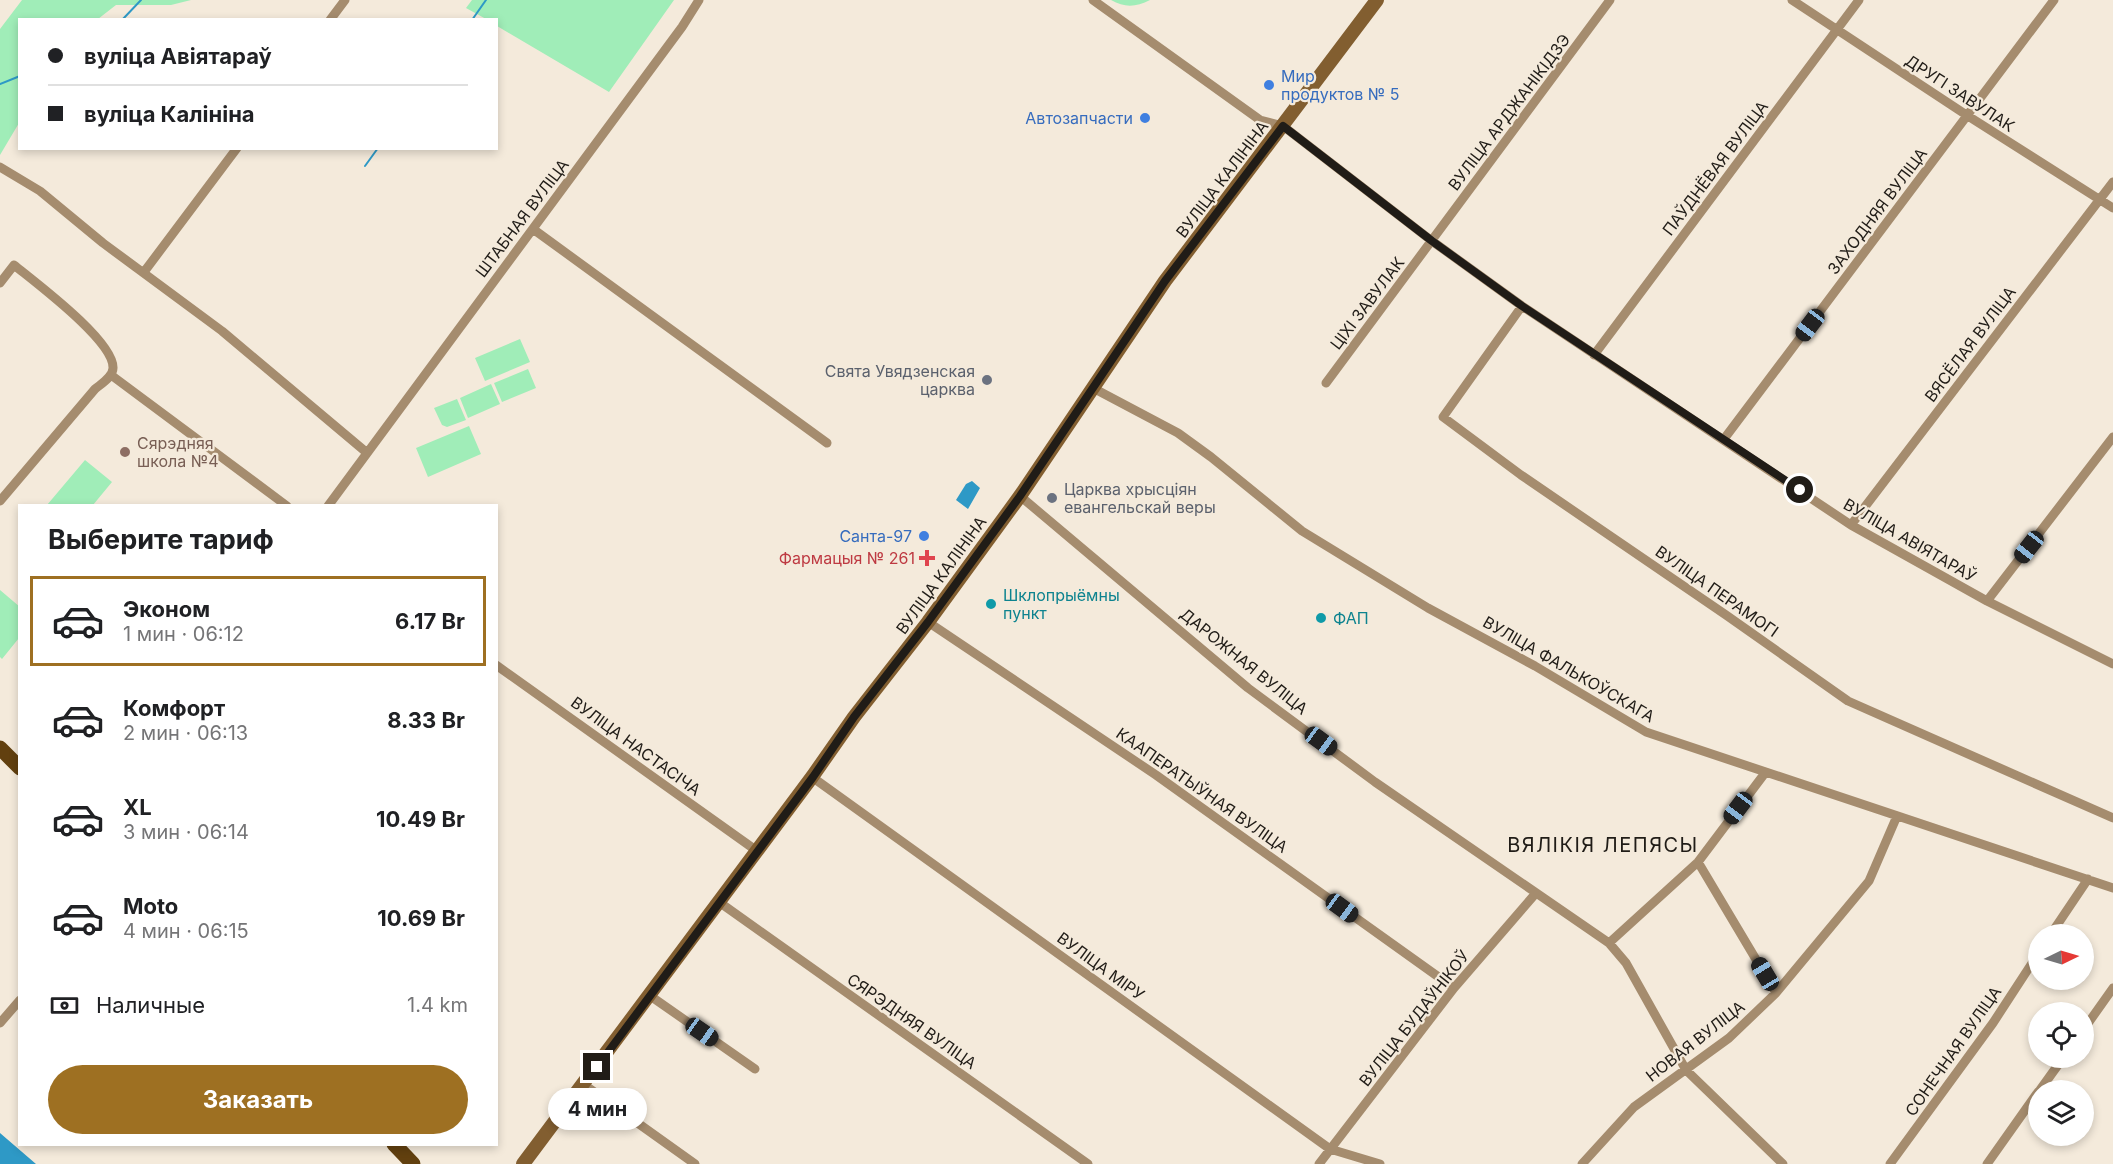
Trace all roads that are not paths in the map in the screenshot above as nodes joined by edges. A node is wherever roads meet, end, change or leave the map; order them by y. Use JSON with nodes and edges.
{"nodes":[{"id":1,"x":345,"y":0,"type":"edge"},
{"id":2,"x":699,"y":0,"type":"edge"},
{"id":3,"x":1093,"y":0,"type":"edge"},
{"id":4,"x":1377,"y":0,"type":"edge"},
{"id":5,"x":1610,"y":0,"type":"edge"},
{"id":6,"x":1792,"y":0,"type":"edge"},
{"id":7,"x":1859,"y":0,"type":"edge"},
{"id":8,"x":2054,"y":0,"type":"edge"},
{"id":9,"x":332,"y":18,"type":"edge"},
{"id":10,"x":1837,"y":30,"type":"junction"},
{"id":11,"x":1968,"y":116,"type":"junction"},
{"id":12,"x":1283,"y":126,"type":"junction"},
{"id":13,"x":236,"y":150,"type":"edge"},
{"id":14,"x":0,"y":167,"type":"edge"},
{"id":15,"x":2113,"y":182,"type":"edge"},
{"id":16,"x":2100,"y":200,"type":"junction"},
{"id":17,"x":2113,"y":208,"type":"edge"},
{"id":18,"x":533,"y":229,"type":"junction"},
{"id":19,"x":1432,"y":241,"type":"junction"},
{"id":20,"x":144,"y":272,"type":"junction"},
{"id":21,"x":0,"y":283,"type":"edge"},
{"id":22,"x":1522,"y":306,"type":"junction"},
{"id":23,"x":1594,"y":355,"type":"junction"},
{"id":24,"x":111,"y":375,"type":"junction"},
{"id":25,"x":1326,"y":383,"type":"dead end"},
{"id":26,"x":1093,"y":388,"type":"junction"},
{"id":27,"x":2113,"y":437,"type":"edge"},
{"id":28,"x":1724,"y":440,"type":"junction"},
{"id":29,"x":826,"y":443,"type":"dead end"},
{"id":30,"x":366,"y":452,"type":"junction"},
{"id":31,"x":1020,"y":496,"type":"junction"},
{"id":32,"x":0,"y":501,"type":"edge"},
{"id":33,"x":284,"y":504,"type":"edge"},
{"id":34,"x":329,"y":504,"type":"edge"},
{"id":35,"x":1851,"y":525,"type":"junction"},
{"id":36,"x":1988,"y":601,"type":"junction"},
{"id":37,"x":928,"y":622,"type":"junction"},
{"id":38,"x":2113,"y":664,"type":"edge"},
{"id":39,"x":498,"y":665,"type":"edge"},
{"id":40,"x":0,"y":748,"type":"edge"},
{"id":41,"x":18,"y":766,"type":"edge"},
{"id":42,"x":1765,"y":773,"type":"junction"},
{"id":43,"x":813,"y":777,"type":"junction"},
{"id":44,"x":1898,"y":816,"type":"junction"},
{"id":45,"x":2113,"y":818,"type":"edge"},
{"id":46,"x":757,"y":851,"type":"junction"},
{"id":47,"x":1698,"y":862,"type":"junction"},
{"id":48,"x":2088,"y":879,"type":"junction"},
{"id":49,"x":2113,"y":888,"type":"edge"},
{"id":50,"x":1536,"y":893,"type":"junction"},
{"id":51,"x":719,"y":902,"type":"junction"},
{"id":52,"x":2058,"y":924,"type":"edge"},
{"id":53,"x":1609,"y":943,"type":"junction"},
{"id":54,"x":2028,"y":969,"type":"edge"},
{"id":55,"x":1454,"y":988,"type":"junction"},
{"id":56,"x":2113,"y":988,"type":"edge"},
{"id":57,"x":1776,"y":993,"type":"junction"},
{"id":58,"x":649,"y":995,"type":"junction"},
{"id":59,"x":18,"y":1002,"type":"edge"},
{"id":60,"x":2094,"y":1015,"type":"edge"},
{"id":61,"x":0,"y":1023,"type":"edge"},
{"id":62,"x":755,"y":1069,"type":"dead end"},
{"id":63,"x":1686,"y":1070,"type":"junction"},
{"id":64,"x":583,"y":1084,"type":"junction"},
{"id":65,"x":2028,"y":1106,"type":"edge"},
{"id":66,"x":396,"y":1146,"type":"edge"},
{"id":67,"x":1330,"y":1149,"type":"junction"},
{"id":68,"x":413,"y":1164,"type":"edge"},
{"id":69,"x":523,"y":1164,"type":"edge"},
{"id":70,"x":694,"y":1164,"type":"edge"},
{"id":71,"x":1088,"y":1164,"type":"edge"},
{"id":72,"x":1318,"y":1164,"type":"edge"},
{"id":73,"x":1380,"y":1164,"type":"edge"},
{"id":74,"x":1582,"y":1164,"type":"edge"},
{"id":75,"x":1781,"y":1164,"type":"edge"},
{"id":76,"x":1890,"y":1164,"type":"edge"},
{"id":77,"x":1987,"y":1164,"type":"edge"}],
"edges":[{"from":1,"to":9,"type":"street"},
{"from":2,"to":18,"type":"street","name":"ШТАБНАЯ ВУЛІЦА"},
{"from":3,"to":12,"type":"street","name":"ВУЛІЦА АВІЯТАРАЎ"},
{"from":4,"to":12,"type":"street","name":"ВУЛІЦА КАЛІНІНА"},
{"from":5,"to":19,"type":"street","name":"ВУЛІЦА АРДЖАНІКІДЗЭ"},
{"from":6,"to":10,"type":"street","name":"ДРУГІ ЗАВУЛАК"},
{"from":7,"to":10,"type":"street","name":"ПАЎДНЁВАЯ ВУЛІЦА"},
{"from":8,"to":11,"type":"street","name":"ЗАХОДНЯЯ ВУЛІЦА"},
{"from":10,"to":11,"type":"street","name":"ДРУГІ ЗАВУЛАК"},
{"from":10,"to":23,"type":"street","name":"ПАЎДНЁВАЯ ВУЛІЦА"},
{"from":11,"to":16,"type":"street","name":"ДРУГІ ЗАВУЛАК"},
{"from":11,"to":28,"type":"street","name":"ЗАХОДНЯЯ ВУЛІЦА"},
{"from":12,"to":19,"type":"street","name":"ВУЛІЦА АВІЯТАРАЎ"},
{"from":12,"to":26,"type":"street","name":"ВУЛІЦА КАЛІНІНА"},
{"from":13,"to":20,"type":"street"},
{"from":14,"to":20,"type":"street"},
{"from":15,"to":16,"type":"street","name":"ВЯСЁЛАЯ ВУЛІЦА"},
{"from":16,"to":17,"type":"street","name":"ДРУГІ ЗАВУЛАК"},
{"from":16,"to":35,"type":"street","name":"ВЯСЁЛАЯ ВУЛІЦА"},
{"from":18,"to":29,"type":"street"},
{"from":18,"to":30,"type":"street","name":"ШТАБНАЯ ВУЛІЦА"},
{"from":19,"to":22,"type":"street","name":"ВУЛІЦА АВІЯТАРАЎ"},
{"from":19,"to":25,"type":"street","name":"ЦІХІ ЗАВУЛАК"},
{"from":20,"to":30,"type":"street"},
{"from":21,"to":24,"type":"street"},
{"from":22,"to":23,"type":"street","name":"ВУЛІЦА АВІЯТАРАЎ"},
{"from":22,"to":45,"type":"street","name":"ВУЛІЦА ПЕРАМОГІ"},
{"from":23,"to":28,"type":"street","name":"ВУЛІЦА АВІЯТАРАЎ"},
{"from":24,"to":32,"type":"street"},
{"from":24,"to":33,"type":"street"},
{"from":26,"to":31,"type":"street","name":"ВУЛІЦА КАЛІНІНА"},
{"from":26,"to":42,"type":"street","name":"ВУЛІЦА ФАЛЬКОЎСКАГА"},
{"from":27,"to":36,"type":"street"},
{"from":28,"to":35,"type":"street","name":"ВУЛІЦА АВІЯТАРАЎ"},
{"from":30,"to":34,"type":"street","name":"ШТАБНАЯ ВУЛІЦА"},
{"from":31,"to":37,"type":"street","name":"ВУЛІЦА КАЛІНІНА"},
{"from":31,"to":50,"type":"street","name":"ДАРОЖНАЯ ВУЛІЦА"},
{"from":35,"to":36,"type":"street","name":"ВУЛІЦА АВІЯТАРАЎ"},
{"from":36,"to":38,"type":"street","name":"ВУЛІЦА АВІЯТАРАЎ"},
{"from":37,"to":43,"type":"street","name":"ВУЛІЦА КАЛІНІНА"},
{"from":37,"to":55,"type":"street","name":"КААПЕРАТЫЎНАЯ ВУЛІЦА"},
{"from":39,"to":46,"type":"street","name":"ВУЛІЦА НАСТАСІЧА"},
{"from":40,"to":41,"type":"main road"},
{"from":42,"to":44,"type":"street","name":"ВУЛІЦА ФАЛЬКОЎСКАГА"},
{"from":42,"to":47,"type":"street"},
{"from":43,"to":46,"type":"street","name":"ВУЛІЦА КАЛІНІНА"},
{"from":43,"to":67,"type":"street","name":"ВУЛІЦА МІРУ"},
{"from":44,"to":48,"type":"street","name":"ВУЛІЦА ФАЛЬКОЎСКАГА"},
{"from":44,"to":57,"type":"street","name":"НОВАЯ ВУЛІЦА"},
{"from":46,"to":51,"type":"street","name":"ВУЛІЦА КАЛІНІНА"},
{"from":47,"to":53,"type":"street"},
{"from":47,"to":57,"type":"street"},
{"from":48,"to":49,"type":"street","name":"ВУЛІЦА ФАЛЬКОЎСКАГА"},
{"from":48,"to":52,"type":"street"},
{"from":50,"to":53,"type":"street","name":"ДАРОЖНАЯ ВУЛІЦА"},
{"from":50,"to":55,"type":"street","name":"ВУЛІЦА БУДАЎНІКОЎ"},
{"from":51,"to":58,"type":"street","name":"ВУЛІЦА КАЛІНІНА"},
{"from":51,"to":71,"type":"street","name":"СЯРЭДНЯЯ ВУЛІЦА"},
{"from":53,"to":63,"type":"street","name":"ДАРОЖНАЯ ВУЛІЦА"},
{"from":54,"to":76,"type":"street","name":"СОНЕЧНАЯ ВУЛІЦА"},
{"from":55,"to":67,"type":"street","name":"ВУЛІЦА БУДАЎНІКОЎ"},
{"from":56,"to":60,"type":"street"},
{"from":57,"to":63,"type":"street","name":"НОВАЯ ВУЛІЦА"},
{"from":58,"to":62,"type":"street"},
{"from":58,"to":64,"type":"street","name":"ВУЛІЦА КАЛІНІНА"},
{"from":59,"to":61,"type":"street"},
{"from":63,"to":74,"type":"street","name":"НОВАЯ ВУЛІЦА"},
{"from":63,"to":75,"type":"street","name":"ДАРОЖНАЯ ВУЛІЦА"},
{"from":64,"to":69,"type":"street","name":"ВУЛІЦА КАЛІНІНА"},
{"from":64,"to":70,"type":"street"},
{"from":65,"to":77,"type":"street"},
{"from":66,"to":68,"type":"main road"},
{"from":67,"to":72,"type":"street","name":"ВУЛІЦА БУДАЎНІКОЎ"},
{"from":67,"to":73,"type":"street","name":"ВУЛІЦА МІРУ"}]}
